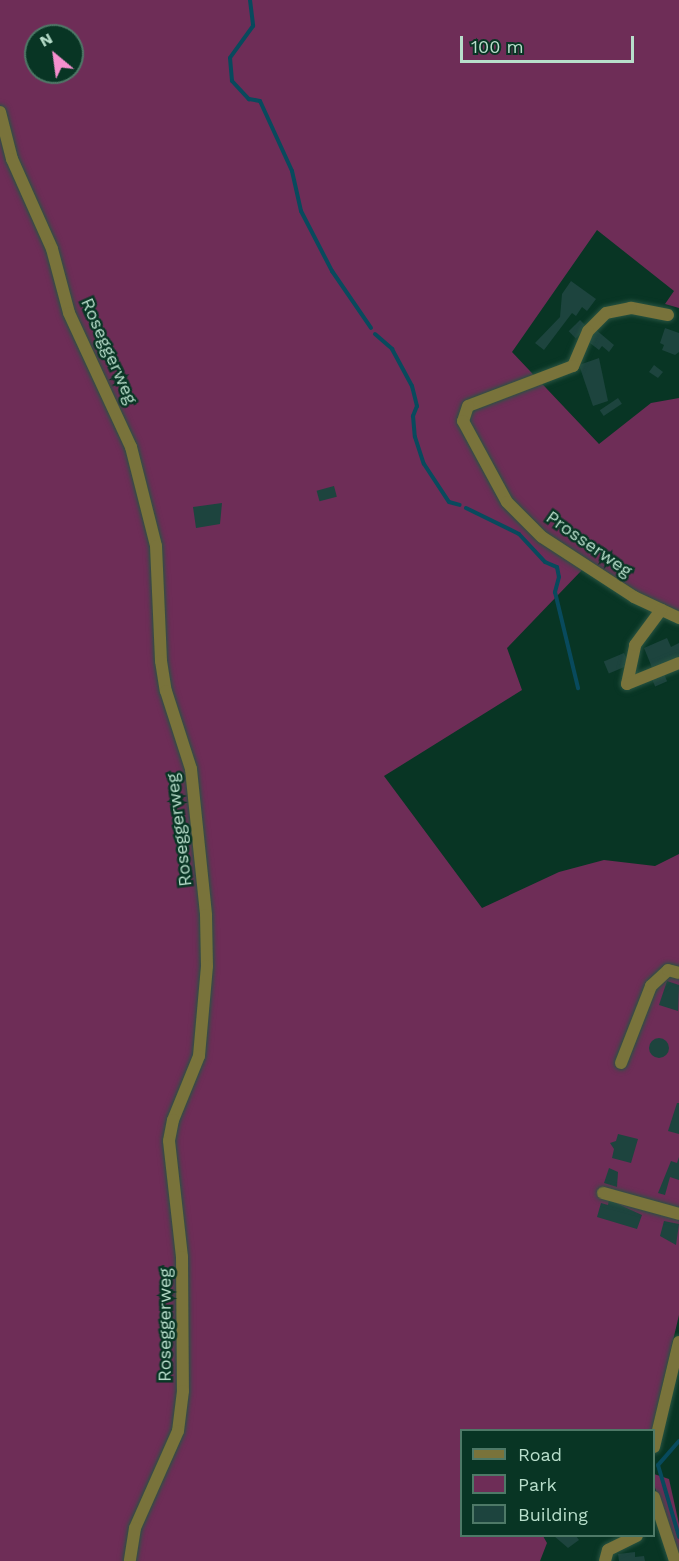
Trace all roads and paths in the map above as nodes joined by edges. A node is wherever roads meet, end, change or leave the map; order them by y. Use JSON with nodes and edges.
{"nodes":[{"id":1,"x":0,"y":112,"type":"edge"},
{"id":2,"x":668,"y":315,"type":"dead end"},
{"id":3,"x":661,"y":610,"type":"junction"},
{"id":4,"x":679,"y":618,"type":"edge"},
{"id":5,"x":679,"y":663,"type":"edge"},
{"id":6,"x":679,"y":973,"type":"edge"},
{"id":7,"x":621,"y":1063,"type":"dead end"},
{"id":8,"x":603,"y":1193,"type":"dead end"},
{"id":9,"x":679,"y":1214,"type":"edge"},
{"id":10,"x":679,"y":1342,"type":"edge"},
{"id":11,"x":655,"y":1443,"type":"edge"},
{"id":12,"x":655,"y":1504,"type":"edge"},
{"id":13,"x":658,"y":1525,"type":"edge"},
{"id":14,"x":635,"y":1537,"type":"edge"},
{"id":15,"x":130,"y":1561,"type":"edge"},
{"id":16,"x":605,"y":1561,"type":"edge"},
{"id":17,"x":675,"y":1561,"type":"edge"}],
"edges":[{"from":1,"to":15,"type":"street","name":"Roseggerweg"},
{"from":2,"to":3,"type":"street","name":"Prosserweg"},
{"from":3,"to":4,"type":"street","name":"Prosserweg"},
{"from":3,"to":5,"type":"street"},
{"from":6,"to":7,"type":"street"},
{"from":8,"to":9,"type":"street"},
{"from":10,"to":11,"type":"street"},
{"from":12,"to":13,"type":"street"},
{"from":13,"to":17,"type":"street"},
{"from":14,"to":16,"type":"street"}]}
